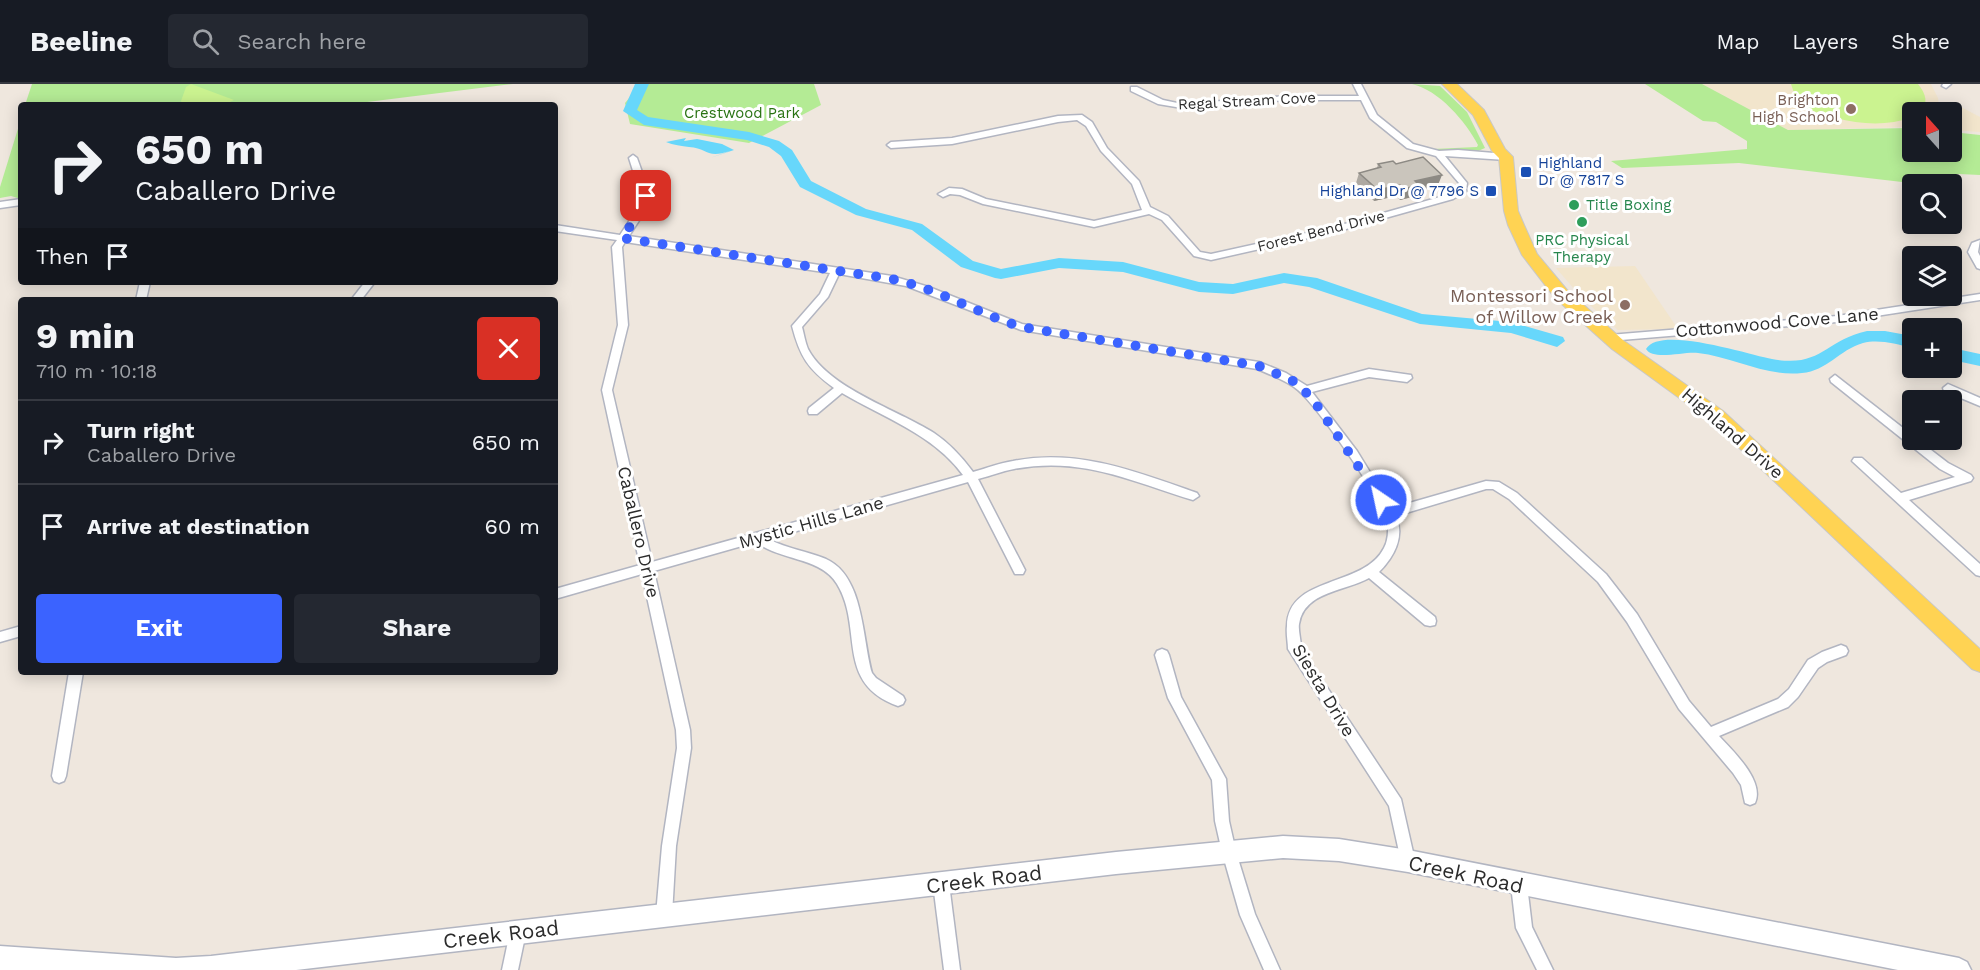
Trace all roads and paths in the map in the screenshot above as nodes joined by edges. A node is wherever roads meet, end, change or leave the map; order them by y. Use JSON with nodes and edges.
{"nodes":[{"id":1,"x":1357,"y":84,"type":"edge"},
{"id":2,"x":1449,"y":84,"type":"edge"},
{"id":3,"x":1463,"y":84,"type":"edge"},
{"id":4,"x":1134,"y":88,"type":"dead end"},
{"id":5,"x":1363,"y":98,"type":"junction"},
{"id":6,"x":891,"y":145,"type":"dead end"},
{"id":7,"x":1439,"y":154,"type":"junction"},
{"id":8,"x":1506,"y":157,"type":"junction"},
{"id":9,"x":633,"y":158,"type":"dead end"},
{"id":10,"x":943,"y":194,"type":"dead end"},
{"id":11,"x":18,"y":202,"type":"edge"},
{"id":12,"x":0,"y":205,"type":"edge"},
{"id":13,"x":1149,"y":211,"type":"junction"},
{"id":14,"x":558,"y":228,"type":"edge"},
{"id":15,"x":622,"y":238,"type":"junction"},
{"id":16,"x":1980,"y":243,"type":"edge"},
{"id":17,"x":1980,"y":266,"type":"edge"},
{"id":18,"x":837,"y":270,"type":"junction"},
{"id":19,"x":368,"y":285,"type":"edge"},
{"id":20,"x":358,"y":297,"type":"edge"},
{"id":21,"x":1980,"y":297,"type":"edge"},
{"id":22,"x":1609,"y":338,"type":"junction"},
{"id":23,"x":1407,"y":378,"type":"dead end"},
{"id":24,"x":1835,"y":380,"type":"dead end"},
{"id":25,"x":841,"y":388,"type":"junction"},
{"id":26,"x":1948,"y":388,"type":"dead end"},
{"id":27,"x":1304,"y":390,"type":"junction"},
{"id":28,"x":1980,"y":402,"type":"edge"},
{"id":29,"x":813,"y":411,"type":"dead end"},
{"id":30,"x":1858,"y":461,"type":"dead end"},
{"id":31,"x":973,"y":477,"type":"junction"},
{"id":32,"x":1193,"y":496,"type":"dead end"},
{"id":33,"x":1899,"y":498,"type":"junction"},
{"id":34,"x":1390,"y":513,"type":"junction"},
{"id":35,"x":758,"y":537,"type":"junction"},
{"id":36,"x":648,"y":567,"type":"junction"},
{"id":37,"x":1019,"y":570,"type":"dead end"},
{"id":38,"x":1980,"y":571,"type":"edge"},
{"id":39,"x":1371,"y":572,"type":"junction"},
{"id":40,"x":558,"y":593,"type":"edge"},
{"id":41,"x":1430,"y":621,"type":"dead end"},
{"id":42,"x":18,"y":633,"type":"edge"},
{"id":43,"x":0,"y":637,"type":"edge"},
{"id":44,"x":1841,"y":651,"type":"dead end"},
{"id":45,"x":1162,"y":655,"type":"dead end"},
{"id":46,"x":1980,"y":663,"type":"edge"},
{"id":47,"x":76,"y":675,"type":"edge"},
{"id":48,"x":898,"y":700,"type":"dead end"},
{"id":49,"x":1709,"y":734,"type":"junction"},
{"id":50,"x":59,"y":776,"type":"dead end"},
{"id":51,"x":1750,"y":798,"type":"dead end"},
{"id":52,"x":1229,"y":852,"type":"junction"},
{"id":53,"x":1408,"y":861,"type":"junction"},
{"id":54,"x":941,"y":884,"type":"junction"},
{"id":55,"x":1519,"y":885,"type":"junction"},
{"id":56,"x":664,"y":915,"type":"junction"},
{"id":57,"x":518,"y":932,"type":"junction"},
{"id":58,"x":0,"y":958,"type":"edge"},
{"id":59,"x":176,"y":970,"type":"edge"},
{"id":60,"x":510,"y":970,"type":"edge"},
{"id":61,"x":952,"y":970,"type":"edge"},
{"id":62,"x":1272,"y":970,"type":"edge"},
{"id":63,"x":1545,"y":970,"type":"edge"},
{"id":64,"x":1959,"y":970,"type":"edge"}],
"edges":[{"from":1,"to":5,"type":"street"},
{"from":2,"to":8,"type":"main road","name":"Highland Drive"},
{"from":3,"to":8,"type":"main road","name":"Highland Drive"},
{"from":4,"to":5,"type":"street","name":"Regal Stream Cove"},
{"from":5,"to":7,"type":"street"},
{"from":6,"to":13,"type":"street"},
{"from":7,"to":8,"type":"street"},
{"from":7,"to":13,"type":"street","name":"Forest Bend Drive"},
{"from":8,"to":22,"type":"main road","name":"Highland Drive"},
{"from":9,"to":15,"type":"street","name":"Caballero Drive"},
{"from":10,"to":13,"type":"street"},
{"from":11,"to":12,"type":"street"},
{"from":14,"to":15,"type":"street","name":"Siesta Drive"},
{"from":15,"to":18,"type":"street","name":"Siesta Drive"},
{"from":15,"to":36,"type":"street","name":"Caballero Drive"},
{"from":16,"to":17,"type":"street"},
{"from":18,"to":25,"type":"street"},
{"from":18,"to":27,"type":"street","name":"Siesta Drive"},
{"from":19,"to":20,"type":"street"},
{"from":21,"to":22,"type":"street","name":"Cottonwood Cove Lane"},
{"from":22,"to":46,"type":"main road","name":"Highland Drive"},
{"from":23,"to":27,"type":"street"},
{"from":24,"to":33,"type":"street"},
{"from":25,"to":29,"type":"street"},
{"from":25,"to":31,"type":"street"},
{"from":26,"to":28,"type":"street"},
{"from":27,"to":34,"type":"street","name":"Siesta Drive"},
{"from":30,"to":33,"type":"street"},
{"from":31,"to":32,"type":"street","name":"Mystic Hills Lane"},
{"from":31,"to":35,"type":"street","name":"Mystic Hills Lane"},
{"from":31,"to":37,"type":"street"},
{"from":33,"to":38,"type":"street"},
{"from":34,"to":39,"type":"street","name":"Siesta Drive"},
{"from":34,"to":49,"type":"street"},
{"from":35,"to":36,"type":"street","name":"Mystic Hills Lane"},
{"from":35,"to":48,"type":"street"},
{"from":36,"to":40,"type":"street","name":"Mystic Hills Lane"},
{"from":36,"to":56,"type":"street","name":"Caballero Drive"},
{"from":39,"to":41,"type":"street"},
{"from":39,"to":53,"type":"street","name":"Siesta Drive"},
{"from":42,"to":43,"type":"street"},
{"from":44,"to":49,"type":"street"},
{"from":45,"to":52,"type":"street"},
{"from":47,"to":50,"type":"street"},
{"from":49,"to":51,"type":"street"},
{"from":52,"to":53,"type":"street","name":"Creek Road"},
{"from":52,"to":54,"type":"street","name":"Creek Road"},
{"from":52,"to":62,"type":"street"},
{"from":53,"to":55,"type":"street","name":"Creek Road"},
{"from":54,"to":56,"type":"street","name":"Creek Road"},
{"from":54,"to":61,"type":"street"},
{"from":55,"to":63,"type":"street"},
{"from":55,"to":64,"type":"street","name":"Creek Road"},
{"from":56,"to":57,"type":"street","name":"Creek Road"},
{"from":57,"to":59,"type":"street","name":"Creek Road"},
{"from":57,"to":60,"type":"street"},
{"from":58,"to":59,"type":"street","name":"Creek Road"}]}
